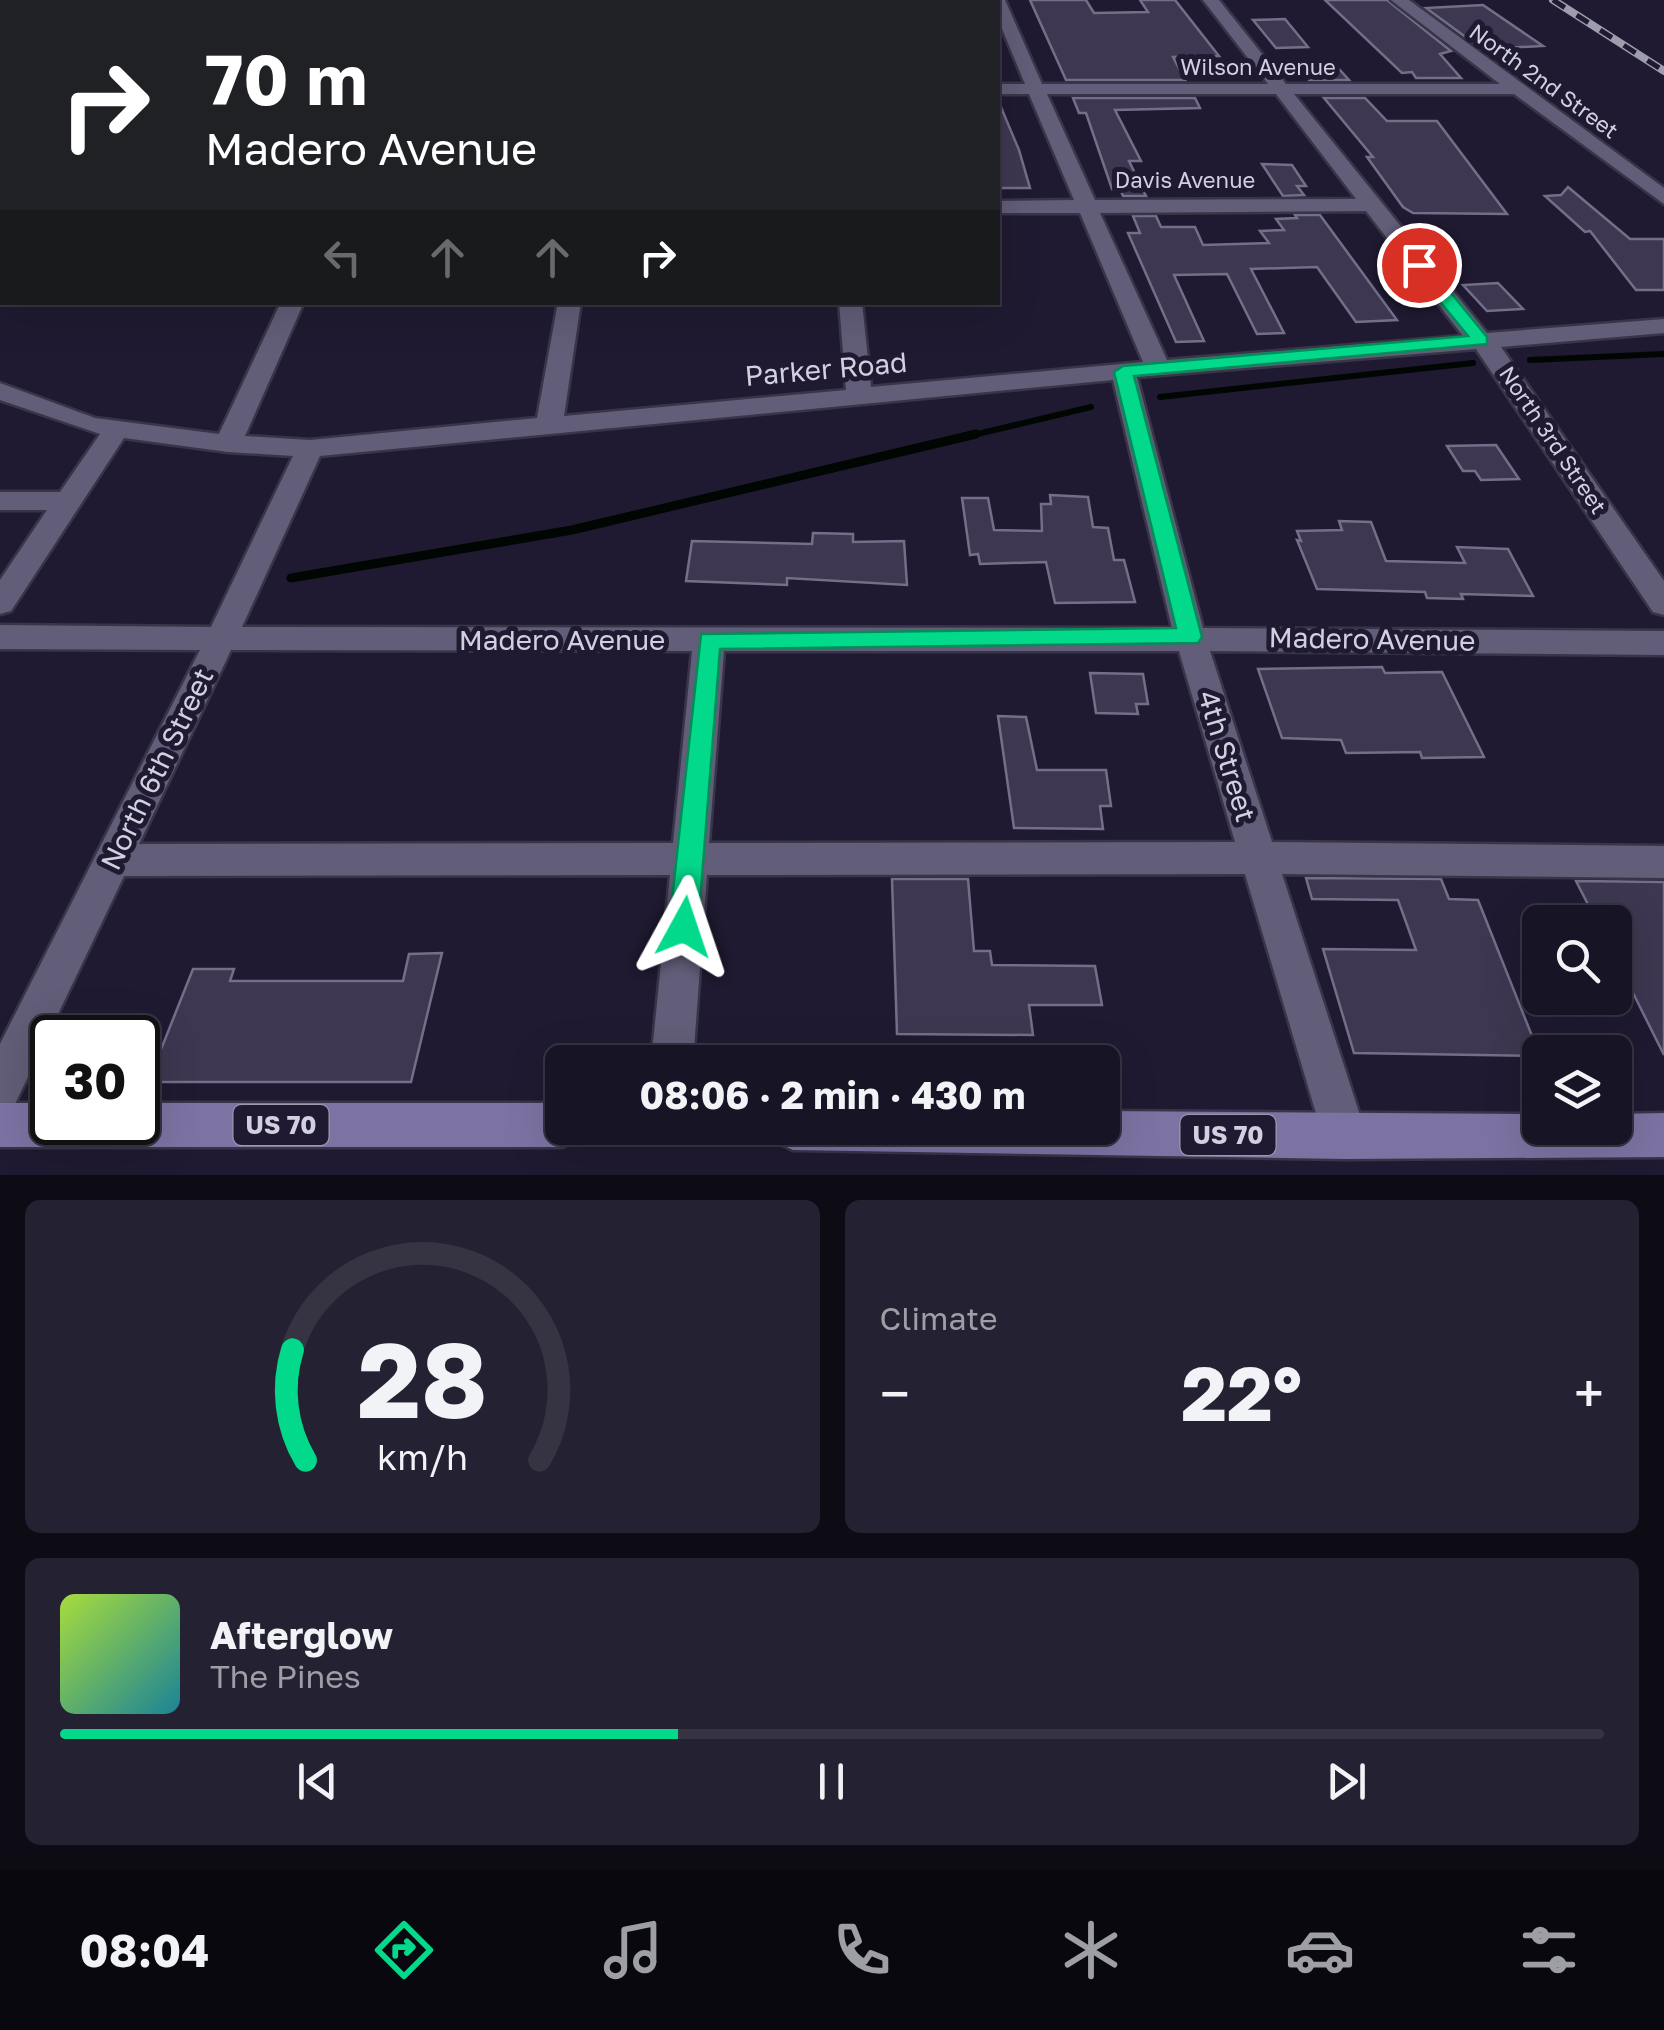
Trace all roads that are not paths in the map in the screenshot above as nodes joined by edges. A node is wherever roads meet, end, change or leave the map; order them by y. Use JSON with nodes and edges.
{"nodes":[{"id":1,"x":1212,"y":0,"type":"edge"},
{"id":2,"x":1399,"y":0,"type":"edge"},
{"id":3,"x":1000,"y":7,"type":"edge"},
{"id":4,"x":1000,"y":89,"type":"edge"},
{"id":5,"x":1280,"y":89,"type":"junction"},
{"id":6,"x":1034,"y":90,"type":"junction"},
{"id":7,"x":1519,"y":90,"type":"junction"},
{"id":8,"x":1664,"y":198,"type":"edge"},
{"id":9,"x":1087,"y":205,"type":"junction"},
{"id":10,"x":1372,"y":205,"type":"junction"},
{"id":11,"x":1000,"y":207,"type":"edge"},
{"id":12,"x":293,"y":305,"type":"edge"},
{"id":13,"x":569,"y":305,"type":"edge"},
{"id":14,"x":850,"y":305,"type":"edge"},
{"id":15,"x":1664,"y":326,"type":"edge"},
{"id":16,"x":1481,"y":340,"type":"junction"},
{"id":17,"x":1158,"y":368,"type":"junction"},
{"id":18,"x":1123,"y":372,"type":"junction"},
{"id":19,"x":0,"y":391,"type":"edge"},
{"id":20,"x":859,"y":395,"type":"junction"},
{"id":21,"x":549,"y":426,"type":"junction"},
{"id":22,"x":117,"y":428,"type":"junction"},
{"id":23,"x":228,"y":444,"type":"junction"},
{"id":24,"x":310,"y":448,"type":"junction"},
{"id":25,"x":0,"y":500,"type":"edge"},
{"id":26,"x":67,"y":500,"type":"junction"},
{"id":27,"x":0,"y":603,"type":"edge"},
{"id":28,"x":1664,"y":604,"type":"edge"},
{"id":29,"x":1190,"y":637,"type":"junction"},
{"id":30,"x":2,"y":639,"type":"edge"},
{"id":31,"x":221,"y":639,"type":"junction"},
{"id":32,"x":709,"y":640,"type":"junction"},
{"id":33,"x":1664,"y":643,"type":"edge"},
{"id":34,"x":1259,"y":858,"type":"junction"},
{"id":35,"x":690,"y":859,"type":"junction"},
{"id":36,"x":112,"y":860,"type":"junction"},
{"id":37,"x":1664,"y":862,"type":"edge"},
{"id":38,"x":674,"y":1045,"type":"edge"},
{"id":39,"x":0,"y":1089,"type":"edge"},
{"id":40,"x":0,"y":1125,"type":"edge"},
{"id":41,"x":545,"y":1125,"type":"edge"},
{"id":42,"x":1120,"y":1133,"type":"edge"},
{"id":43,"x":1664,"y":1135,"type":"edge"},
{"id":44,"x":1345,"y":1137,"type":"junction"}],
"edges":[{"from":1,"to":5,"type":"street","name":"North 3rd Street"},
{"from":2,"to":7,"type":"street","name":"North 2nd Street"},
{"from":3,"to":6,"type":"street"},
{"from":4,"to":6,"type":"street","name":"Wilson Avenue"},
{"from":5,"to":6,"type":"street","name":"Wilson Avenue"},
{"from":5,"to":7,"type":"street","name":"Wilson Avenue"},
{"from":5,"to":10,"type":"street","name":"North 3rd Street"},
{"from":6,"to":9,"type":"street"},
{"from":7,"to":8,"type":"street","name":"North 2nd Street"},
{"from":9,"to":10,"type":"street","name":"Davis Avenue"},
{"from":9,"to":11,"type":"street","name":"Davis Avenue"},
{"from":9,"to":17,"type":"street"},
{"from":10,"to":16,"type":"street","name":"North 3rd Street"},
{"from":12,"to":23,"type":"street"},
{"from":13,"to":21,"type":"street"},
{"from":14,"to":20,"type":"street"},
{"from":15,"to":16,"type":"street","name":"Parker Road"},
{"from":16,"to":17,"type":"street","name":"Parker Road"},
{"from":16,"to":28,"type":"street","name":"North 3rd Street"},
{"from":17,"to":18,"type":"street","name":"Parker Road"},
{"from":18,"to":20,"type":"street","name":"Parker Road"},
{"from":18,"to":29,"type":"street","name":"4th Street"},
{"from":19,"to":22,"type":"street","name":"Parker Road"},
{"from":20,"to":21,"type":"street","name":"Parker Road"},
{"from":21,"to":24,"type":"street","name":"Parker Road"},
{"from":22,"to":23,"type":"street","name":"Parker Road"},
{"from":22,"to":26,"type":"street"},
{"from":23,"to":24,"type":"street","name":"Parker Road"},
{"from":24,"to":31,"type":"street","name":"North 6th Street"},
{"from":25,"to":26,"type":"street"},
{"from":26,"to":27,"type":"street"},
{"from":29,"to":32,"type":"street","name":"Madero Avenue"},
{"from":29,"to":33,"type":"street","name":"Madero Avenue"},
{"from":29,"to":34,"type":"street","name":"4th Street"},
{"from":30,"to":31,"type":"street","name":"Madero Avenue"},
{"from":31,"to":32,"type":"street","name":"Madero Avenue"},
{"from":31,"to":36,"type":"street","name":"North 6th Street"},
{"from":32,"to":35,"type":"street"},
{"from":34,"to":35,"type":"street"},
{"from":34,"to":37,"type":"street"},
{"from":34,"to":44,"type":"street","name":"4th Street"},
{"from":35,"to":36,"type":"street"},
{"from":35,"to":38,"type":"street"},
{"from":36,"to":39,"type":"street","name":"North 6th Street"},
{"from":40,"to":41,"type":"main road","number":"US 70"},
{"from":42,"to":44,"type":"main road","number":"US 70"},
{"from":43,"to":44,"type":"main road","number":"US 70"}]}
